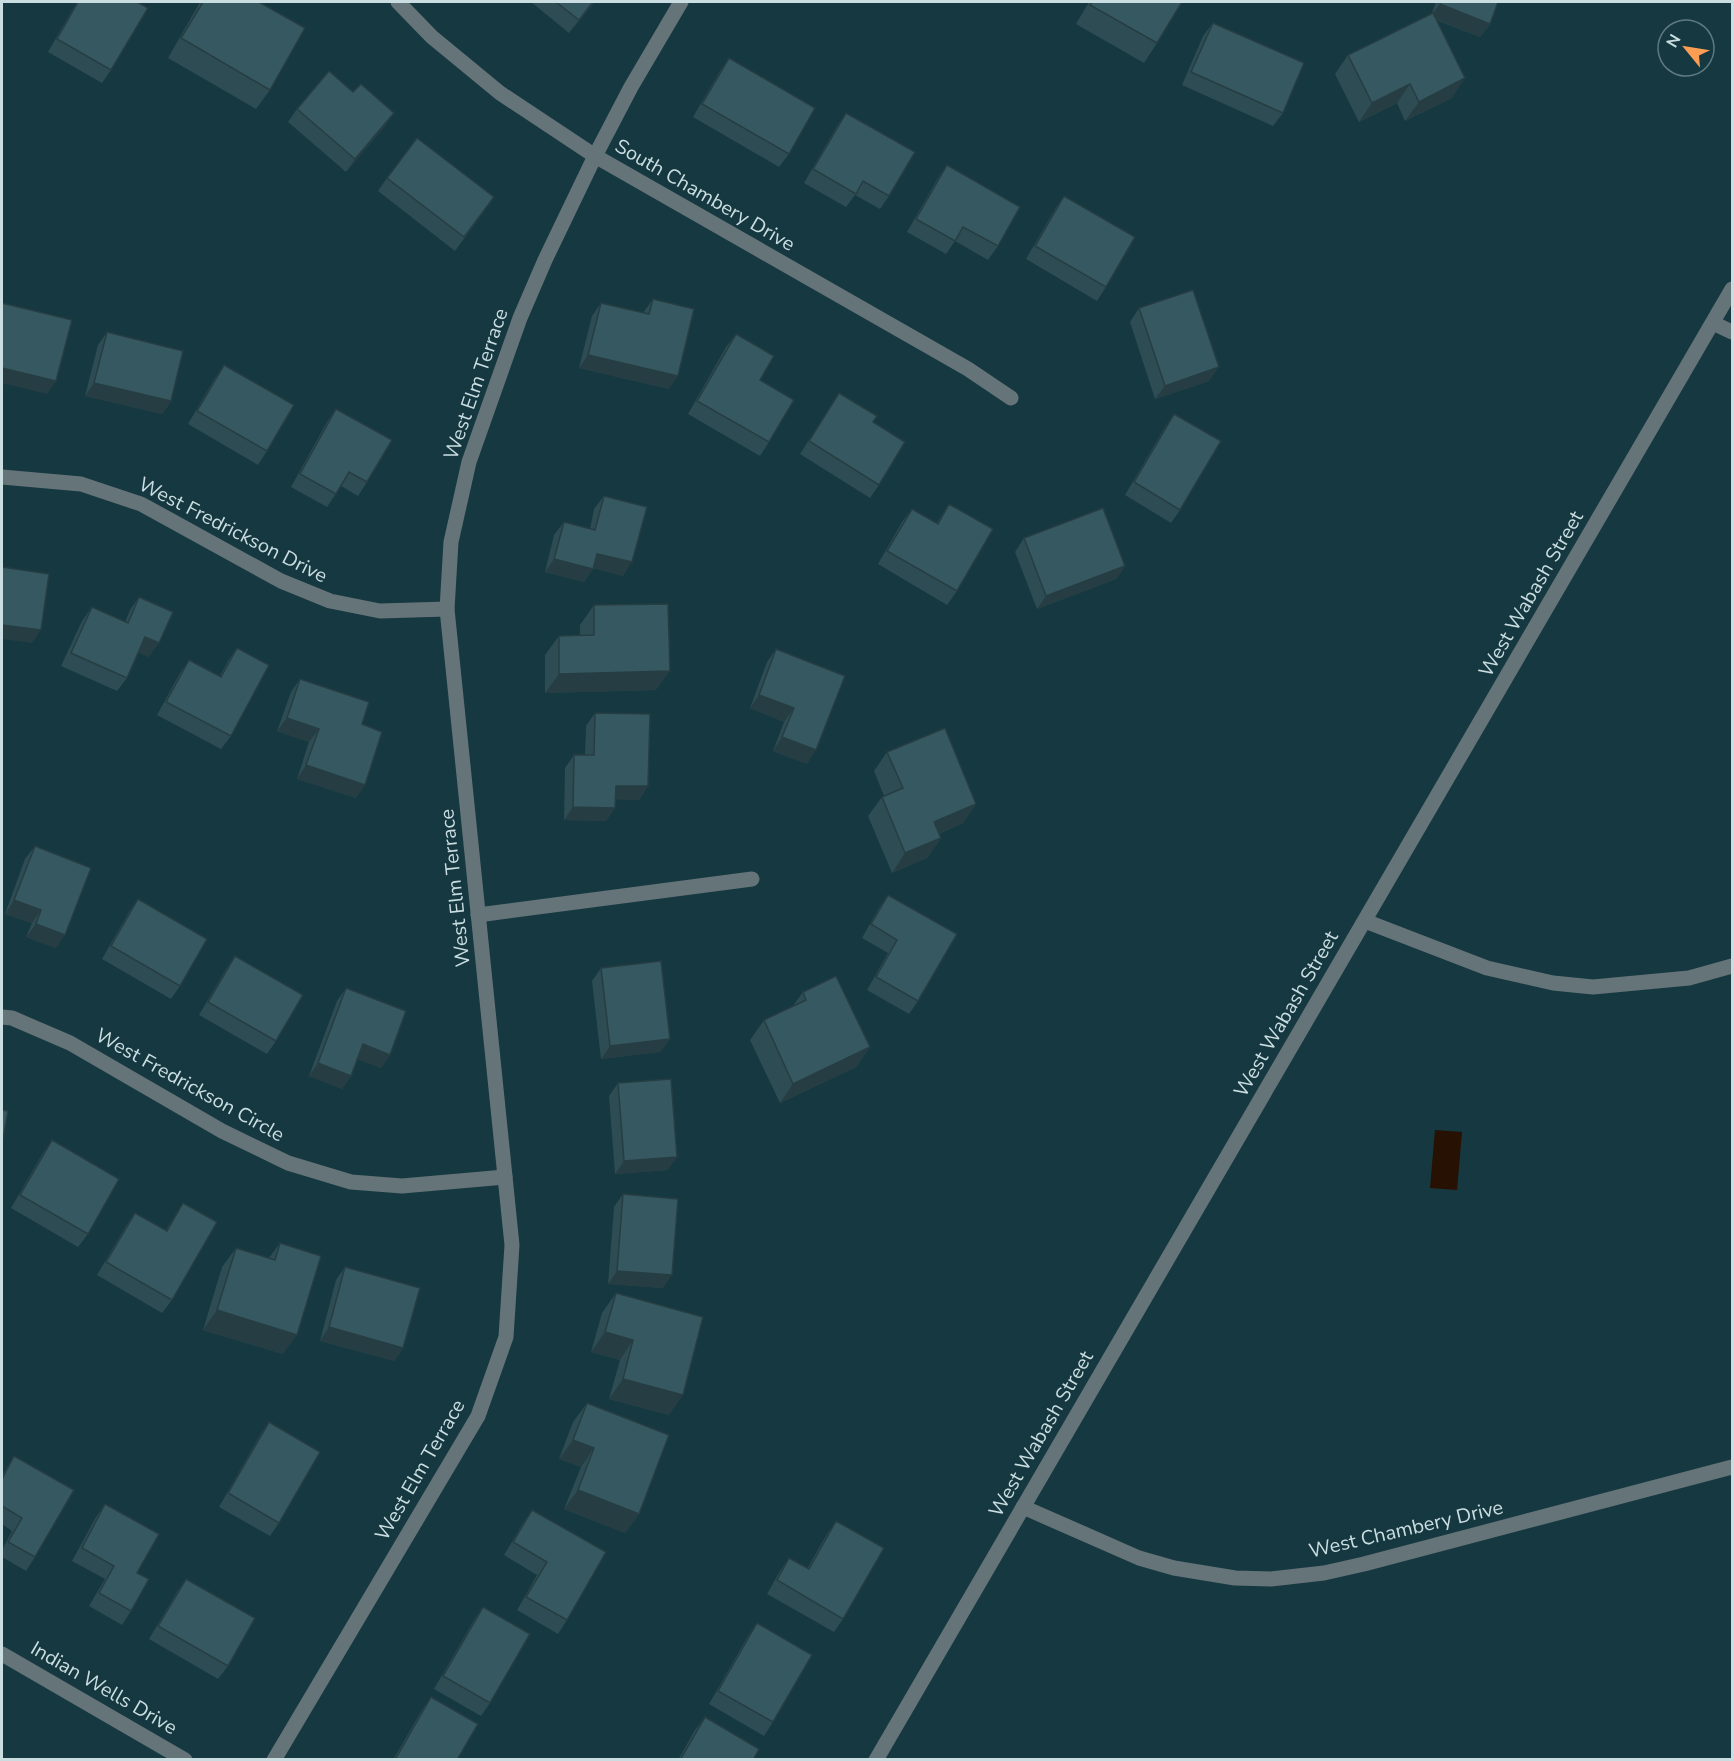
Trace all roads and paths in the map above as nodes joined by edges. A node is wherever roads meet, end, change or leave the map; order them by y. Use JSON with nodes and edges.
{"nodes":[{"id":1,"x":398,"y":2,"type":"edge"},
{"id":2,"x":681,"y":2,"type":"edge"},
{"id":3,"x":595,"y":156,"type":"junction"},
{"id":4,"x":1732,"y":290,"type":"edge"},
{"id":5,"x":1713,"y":323,"type":"junction"},
{"id":6,"x":1732,"y":332,"type":"edge"},
{"id":7,"x":1011,"y":398,"type":"dead end"},
{"id":8,"x":2,"y":477,"type":"edge"},
{"id":9,"x":447,"y":609,"type":"junction"},
{"id":10,"x":752,"y":879,"type":"dead end"},
{"id":11,"x":478,"y":915,"type":"junction"},
{"id":12,"x":1365,"y":921,"type":"junction"},
{"id":13,"x":1732,"y":966,"type":"edge"},
{"id":14,"x":2,"y":1017,"type":"edge"},
{"id":15,"x":505,"y":1177,"type":"junction"},
{"id":16,"x":1732,"y":1467,"type":"edge"},
{"id":17,"x":1023,"y":1507,"type":"junction"},
{"id":18,"x":2,"y":1654,"type":"edge"},
{"id":19,"x":185,"y":1760,"type":"edge"},
{"id":20,"x":274,"y":1760,"type":"edge"},
{"id":21,"x":876,"y":1760,"type":"edge"}],
"edges":[{"from":1,"to":3,"type":"street","name":"South Chambery Drive"},
{"from":2,"to":3,"type":"street","name":"West Elm Terrace"},
{"from":3,"to":7,"type":"street","name":"South Chambery Drive"},
{"from":3,"to":9,"type":"street","name":"West Elm Terrace"},
{"from":4,"to":5,"type":"street","name":"West Wabash Street"},
{"from":5,"to":6,"type":"street"},
{"from":5,"to":12,"type":"street","name":"West Wabash Street"},
{"from":8,"to":9,"type":"street","name":"West Fredrickson Drive"},
{"from":9,"to":11,"type":"street","name":"West Elm Terrace"},
{"from":10,"to":11,"type":"street"},
{"from":11,"to":15,"type":"street","name":"West Elm Terrace"},
{"from":12,"to":13,"type":"street"},
{"from":12,"to":17,"type":"street","name":"West Wabash Street"},
{"from":14,"to":15,"type":"street","name":"West Fredrickson Circle"},
{"from":15,"to":20,"type":"street","name":"West Elm Terrace"},
{"from":16,"to":17,"type":"street","name":"West Chambery Drive"},
{"from":17,"to":21,"type":"street","name":"West Wabash Street"},
{"from":18,"to":19,"type":"street","name":"Indian Wells Drive"}]}
